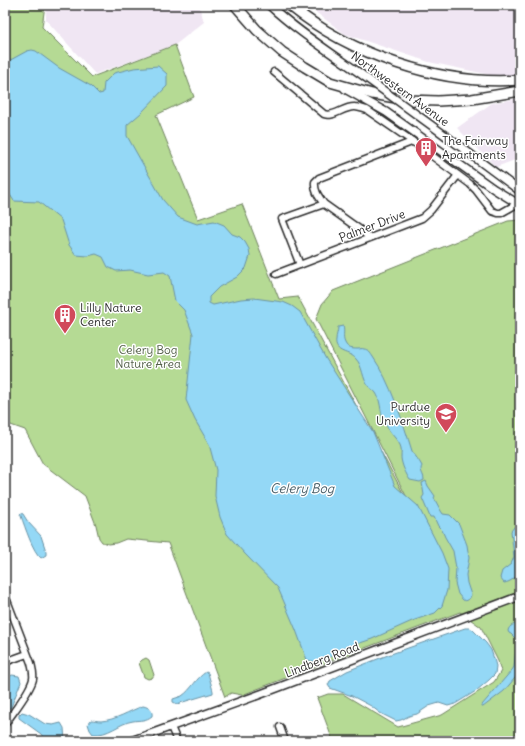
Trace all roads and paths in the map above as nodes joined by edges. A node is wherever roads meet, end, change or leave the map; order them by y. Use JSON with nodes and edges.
{"nodes":[{"id":1,"x":235,"y":5,"type":"edge"},
{"id":2,"x":269,"y":5,"type":"edge"},
{"id":3,"x":289,"y":5,"type":"edge"},
{"id":4,"x":274,"y":72,"type":"dead end"},
{"id":5,"x":520,"y":80,"type":"edge"},
{"id":6,"x":330,"y":82,"type":"junction"},
{"id":7,"x":520,"y":91,"type":"edge"},
{"id":8,"x":412,"y":141,"type":"junction"},
{"id":9,"x":458,"y":175,"type":"junction"},
{"id":10,"x":520,"y":190,"type":"edge"},
{"id":11,"x":519,"y":203,"type":"edge"},
{"id":12,"x":324,"y":204,"type":"junction"},
{"id":13,"x":370,"y":238,"type":"junction"},
{"id":14,"x":300,"y":265,"type":"junction"},
{"id":15,"x":276,"y":274,"type":"dead end"},
{"id":16,"x":5,"y":595,"type":"edge"},
{"id":17,"x":520,"y":596,"type":"edge"},
{"id":18,"x":27,"y":654,"type":"junction"},
{"id":19,"x":5,"y":662,"type":"edge"},
{"id":20,"x":5,"y":724,"type":"edge"},
{"id":21,"x":171,"y":727,"type":"junction"},
{"id":22,"x":280,"y":727,"type":"dead end"},
{"id":23,"x":131,"y":741,"type":"edge"},
{"id":24,"x":177,"y":741,"type":"edge"},
{"id":25,"x":285,"y":741,"type":"edge"}],
"edges":[{"from":1,"to":6,"type":"highway"},
{"from":2,"to":10,"type":"main road","name":"Northwestern Avenue","bridge":true},
{"from":3,"to":5,"type":"highway"},
{"from":4,"to":8,"type":"street"},
{"from":6,"to":7,"type":"highway"},
{"from":6,"to":11,"type":"main road"},
{"from":8,"to":9,"type":"street"},
{"from":8,"to":12,"type":"street"},
{"from":9,"to":11,"type":"street"},
{"from":9,"to":13,"type":"street","name":"Palmer Drive"},
{"from":12,"to":13,"type":"street"},
{"from":12,"to":14,"type":"street"},
{"from":13,"to":14,"type":"street","name":"Palmer Drive"},
{"from":14,"to":15,"type":"street","name":"Palmer Drive"},
{"from":16,"to":18,"type":"street"},
{"from":17,"to":21,"type":"main road","name":"Lindberg Road"},
{"from":18,"to":19,"type":"street"},
{"from":18,"to":20,"type":"street"},
{"from":21,"to":23,"type":"main road","name":"Lindberg Road"},
{"from":21,"to":24,"type":"street"},
{"from":22,"to":25,"type":"street"}]}
